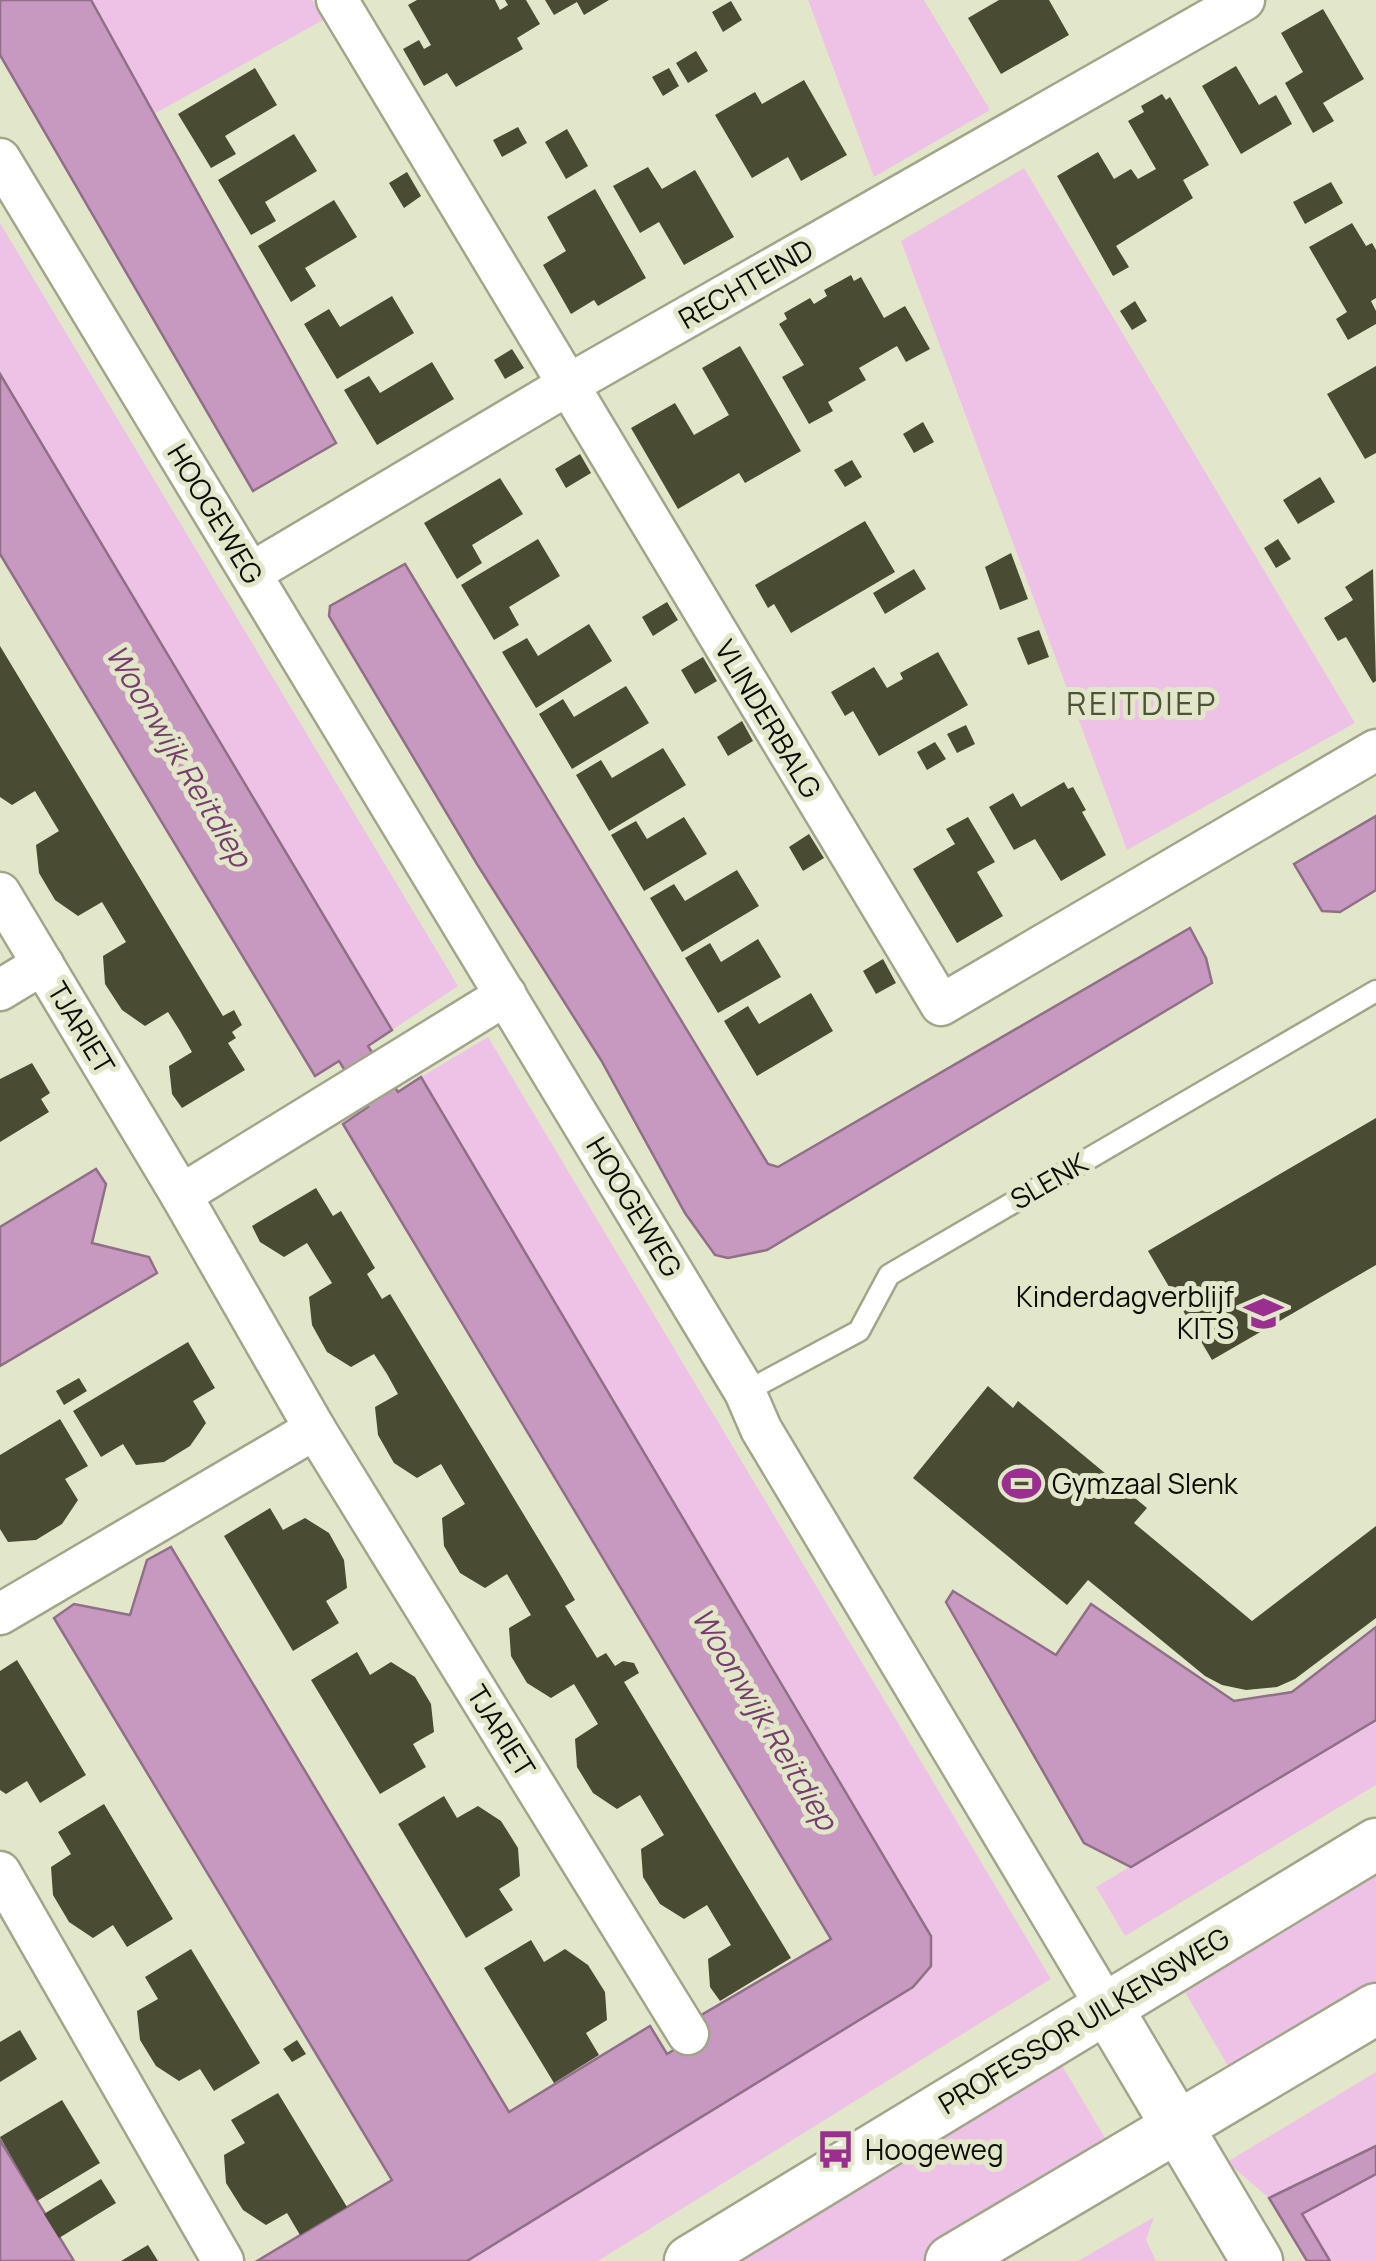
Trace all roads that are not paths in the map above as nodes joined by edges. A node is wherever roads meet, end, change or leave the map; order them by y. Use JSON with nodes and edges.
{"nodes":[{"id":1,"x":337,"y":0,"type":"edge"},
{"id":2,"x":1244,"y":0,"type":"edge"},
{"id":3,"x":0,"y":159,"type":"edge"},
{"id":4,"x":566,"y":386,"type":"junction"},
{"id":5,"x":251,"y":573,"type":"junction"},
{"id":6,"x":1376,"y":750,"type":"edge"},
{"id":7,"x":0,"y":893,"type":"edge"},
{"id":8,"x":43,"y":964,"type":"junction"},
{"id":9,"x":0,"y":990,"type":"edge"},
{"id":10,"x":1376,"y":990,"type":"edge"},
{"id":11,"x":506,"y":994,"type":"junction"},
{"id":12,"x":181,"y":1195,"type":"junction"},
{"id":13,"x":745,"y":1392,"type":"junction"},
{"id":14,"x":315,"y":1428,"type":"junction"},
{"id":15,"x":0,"y":1614,"type":"edge"},
{"id":16,"x":1376,"y":1844,"type":"edge"},
{"id":17,"x":0,"y":1872,"type":"edge"},
{"id":18,"x":1108,"y":2008,"type":"junction"},
{"id":19,"x":1376,"y":2009,"type":"edge"},
{"id":20,"x":688,"y":2034,"type":"dead end"},
{"id":21,"x":1176,"y":2128,"type":"junction"},
{"id":22,"x":223,"y":2261,"type":"edge"},
{"id":23,"x":690,"y":2261,"type":"edge"},
{"id":24,"x":951,"y":2261,"type":"edge"},
{"id":25,"x":1258,"y":2261,"type":"edge"}],
"edges":[{"from":1,"to":4,"type":"street","name":"VLINDERBALG"},
{"from":2,"to":4,"type":"street","name":"RECHTEIND"},
{"from":3,"to":5,"type":"street","name":"HOOGEWEG"},
{"from":4,"to":5,"type":"street","name":"RECHTEIND"},
{"from":4,"to":6,"type":"street","name":"VLINDERBALG"},
{"from":5,"to":11,"type":"street","name":"HOOGEWEG"},
{"from":7,"to":8,"type":"street","name":"TJARIET"},
{"from":8,"to":9,"type":"street","name":"TJARIET"},
{"from":8,"to":12,"type":"street","name":"TJARIET"},
{"from":10,"to":13,"type":"lane","name":"SLENK"},
{"from":11,"to":12,"type":"street"},
{"from":11,"to":13,"type":"street","name":"HOOGEWEG"},
{"from":12,"to":14,"type":"street","name":"TJARIET"},
{"from":13,"to":18,"type":"street","name":"HOOGEWEG"},
{"from":14,"to":15,"type":"street"},
{"from":14,"to":20,"type":"street","name":"TJARIET"},
{"from":16,"to":18,"type":"street","name":"PROFESSOR UILKENSWEG"},
{"from":17,"to":22,"type":"street"},
{"from":18,"to":21,"type":"street","name":"HOOGEWEG"},
{"from":18,"to":23,"type":"street","name":"PROFESSOR UILKENSWEG"},
{"from":19,"to":21,"type":"street"},
{"from":21,"to":24,"type":"street"},
{"from":21,"to":25,"type":"street","name":"HOOGEWEG"}]}
